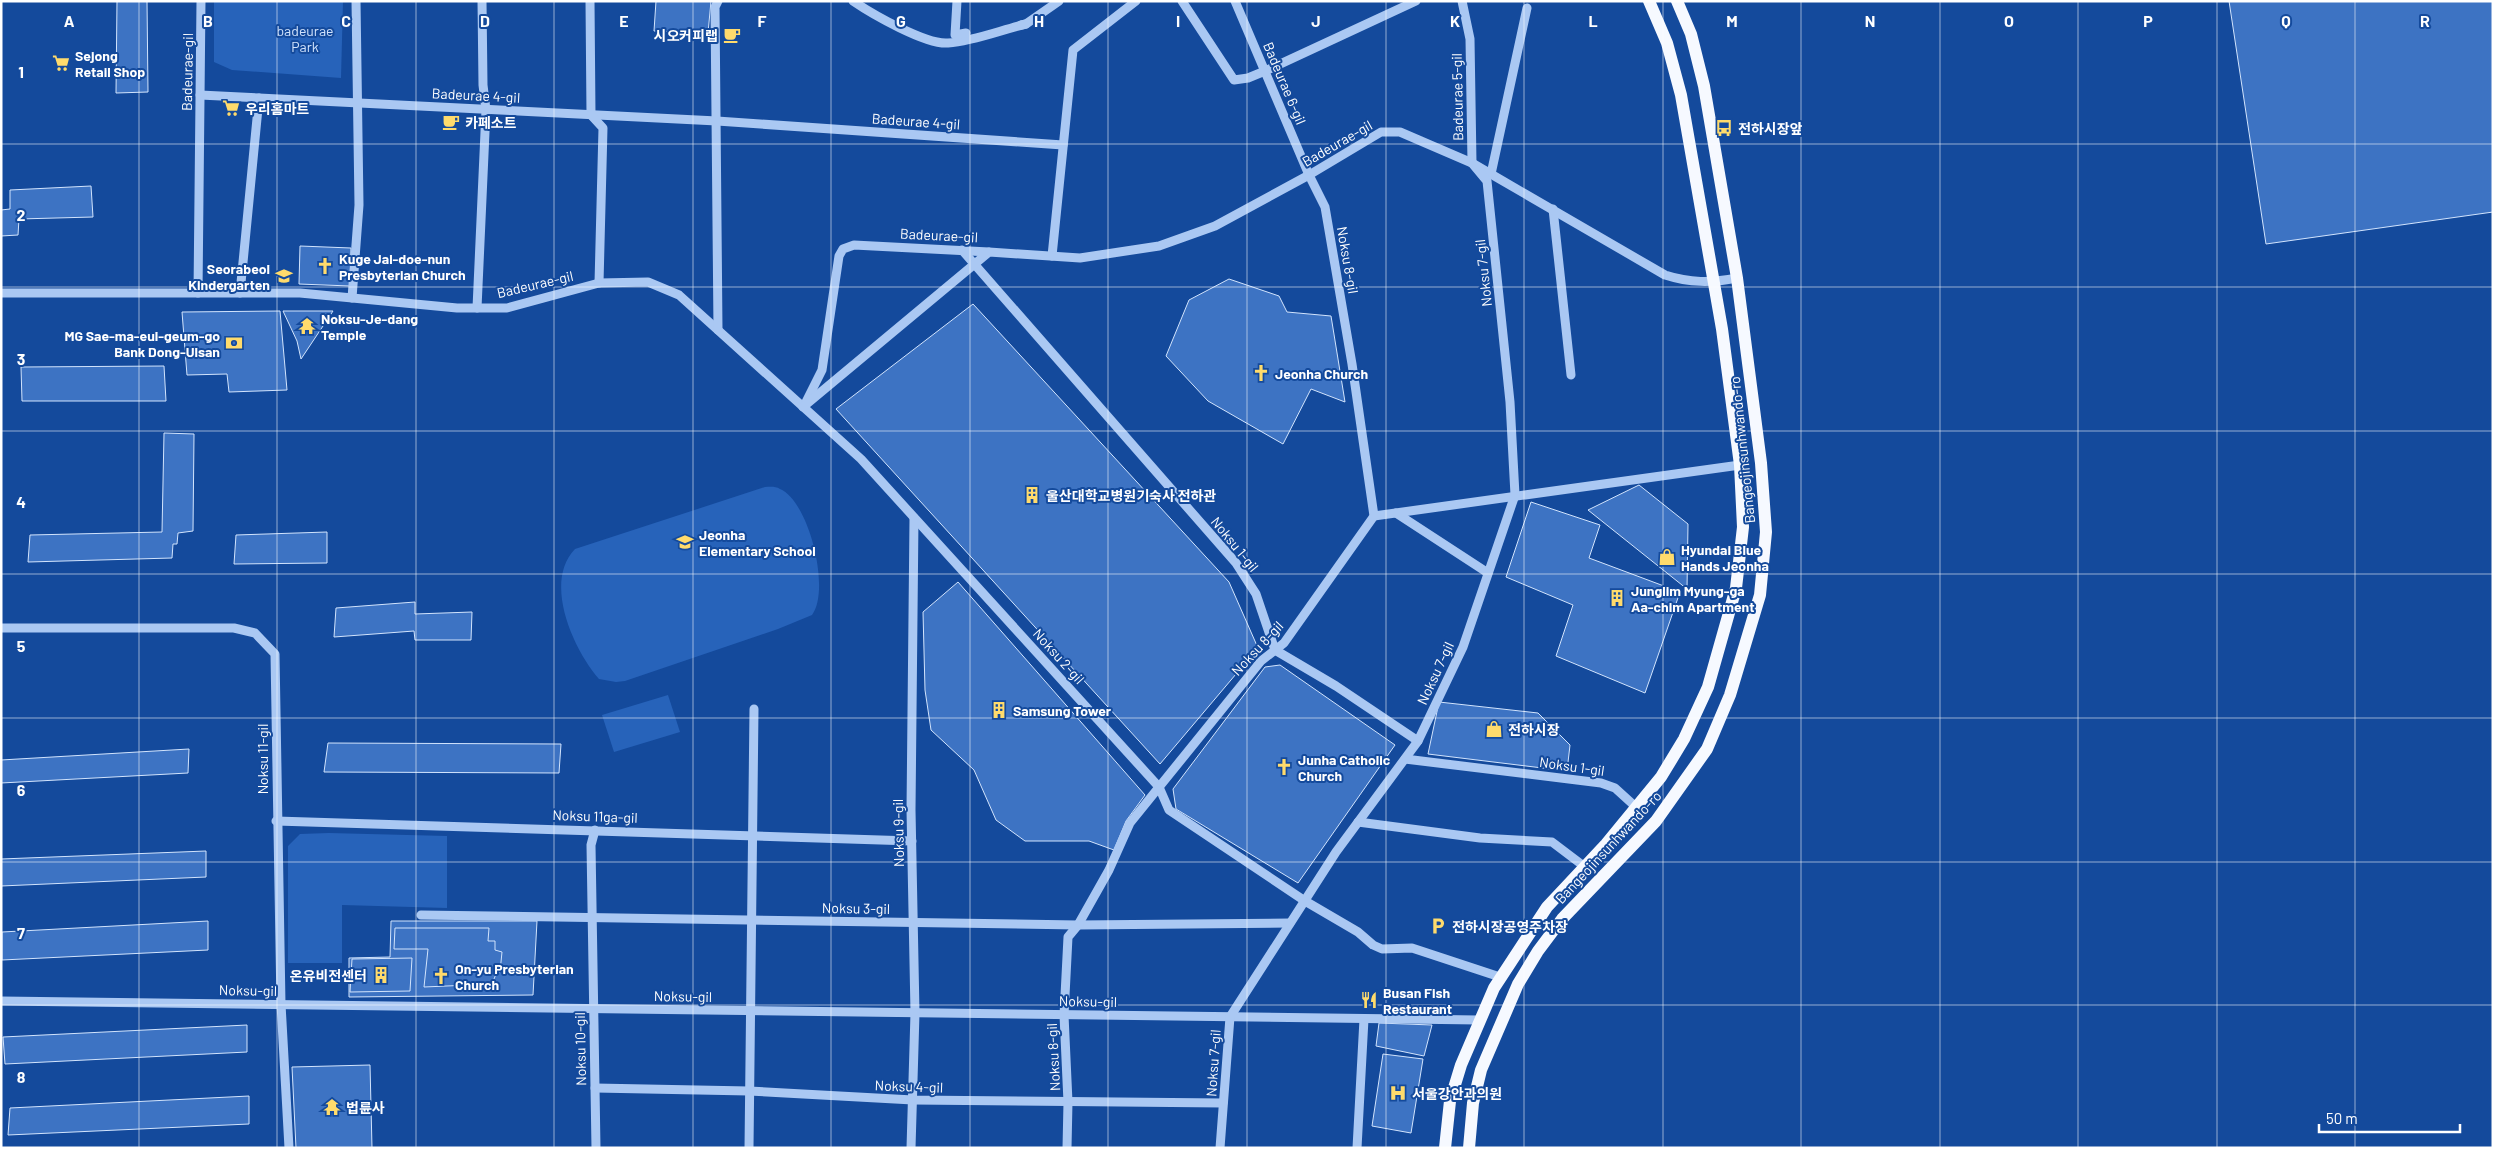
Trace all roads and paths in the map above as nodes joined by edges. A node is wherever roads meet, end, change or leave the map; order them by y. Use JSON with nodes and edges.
{"nodes":[{"id":1,"x":201,"y":1,"type":"edge"},
{"id":2,"x":356,"y":1,"type":"edge"},
{"id":3,"x":482,"y":1,"type":"edge"},
{"id":4,"x":590,"y":1,"type":"edge"},
{"id":5,"x":718,"y":1,"type":"edge"},
{"id":6,"x":854,"y":1,"type":"edge"},
{"id":7,"x":957,"y":1,"type":"edge"},
{"id":8,"x":1059,"y":1,"type":"edge"},
{"id":9,"x":1136,"y":1,"type":"edge"},
{"id":10,"x":1182,"y":1,"type":"edge"},
{"id":11,"x":1235,"y":1,"type":"edge"},
{"id":12,"x":1416,"y":1,"type":"edge"},
{"id":13,"x":1462,"y":1,"type":"edge"},
{"id":14,"x":1649,"y":1,"type":"edge"},
{"id":15,"x":1677,"y":1,"type":"edge"},
{"id":16,"x":1527,"y":8,"type":"dead end"},
{"id":17,"x":1026,"y":24,"type":"junction"},
{"id":18,"x":1265,"y":71,"type":"junction"},
{"id":19,"x":200,"y":95,"type":"junction"},
{"id":20,"x":258,"y":98,"type":"junction"},
{"id":21,"x":358,"y":103,"type":"junction"},
{"id":22,"x":486,"y":110,"type":"junction"},
{"id":23,"x":592,"y":115,"type":"junction"},
{"id":24,"x":716,"y":121,"type":"junction"},
{"id":25,"x":1063,"y":145,"type":"junction"},
{"id":26,"x":1472,"y":163,"type":"junction"},
{"id":27,"x":1491,"y":174,"type":"junction"},
{"id":28,"x":1309,"y":175,"type":"junction"},
{"id":29,"x":1554,"y":209,"type":"junction"},
{"id":30,"x":962,"y":250,"type":"junction"},
{"id":31,"x":990,"y":252,"type":"junction"},
{"id":32,"x":1052,"y":256,"type":"junction"},
{"id":33,"x":974,"y":264,"type":"junction"},
{"id":34,"x":1736,"y":278,"type":"junction"},
{"id":35,"x":1714,"y":282,"type":"junction"},
{"id":36,"x":599,"y":283,"type":"junction"},
{"id":37,"x":1,"y":293,"type":"edge"},
{"id":38,"x":198,"y":293,"type":"junction"},
{"id":39,"x":240,"y":293,"type":"junction"},
{"id":40,"x":352,"y":298,"type":"junction"},
{"id":41,"x":476,"y":308,"type":"junction"},
{"id":42,"x":718,"y":330,"type":"junction"},
{"id":43,"x":1571,"y":375,"type":"dead end"},
{"id":44,"x":803,"y":407,"type":"junction"},
{"id":45,"x":1740,"y":465,"type":"junction"},
{"id":46,"x":1515,"y":495,"type":"junction"},
{"id":47,"x":1396,"y":513,"type":"junction"},
{"id":48,"x":1374,"y":516,"type":"junction"},
{"id":49,"x":914,"y":518,"type":"junction"},
{"id":50,"x":1488,"y":573,"type":"junction"},
{"id":51,"x":1,"y":628,"type":"edge"},
{"id":52,"x":1275,"y":650,"type":"junction"},
{"id":53,"x":754,"y":709,"type":"dead end"},
{"id":54,"x":1418,"y":742,"type":"junction"},
{"id":55,"x":1405,"y":759,"type":"junction"},
{"id":56,"x":1159,"y":787,"type":"junction"},
{"id":57,"x":1637,"y":808,"type":"junction"},
{"id":58,"x":276,"y":821,"type":"junction"},
{"id":59,"x":1358,"y":822,"type":"junction"},
{"id":60,"x":595,"y":830,"type":"junction"},
{"id":61,"x":751,"y":836,"type":"junction"},
{"id":62,"x":912,"y":841,"type":"junction"},
{"id":63,"x":1585,"y":867,"type":"junction"},
{"id":64,"x":1304,"y":901,"type":"junction"},
{"id":65,"x":421,"y":915,"type":"dead end"},
{"id":66,"x":592,"y":918,"type":"junction"},
{"id":67,"x":750,"y":920,"type":"junction"},
{"id":68,"x":914,"y":923,"type":"junction"},
{"id":69,"x":1290,"y":924,"type":"junction"},
{"id":70,"x":1078,"y":925,"type":"junction"},
{"id":71,"x":1500,"y":977,"type":"junction"},
{"id":72,"x":1,"y":1001,"type":"edge"},
{"id":73,"x":281,"y":1004,"type":"junction"},
{"id":74,"x":594,"y":1009,"type":"junction"},
{"id":75,"x":749,"y":1011,"type":"junction"},
{"id":76,"x":915,"y":1013,"type":"junction"},
{"id":77,"x":1064,"y":1015,"type":"junction"},
{"id":78,"x":1230,"y":1017,"type":"junction"},
{"id":79,"x":1364,"y":1019,"type":"junction"},
{"id":80,"x":1479,"y":1020,"type":"junction"},
{"id":81,"x":595,"y":1088,"type":"junction"},
{"id":82,"x":749,"y":1091,"type":"junction"},
{"id":83,"x":913,"y":1100,"type":"junction"},
{"id":84,"x":1068,"y":1102,"type":"junction"},
{"id":85,"x":1224,"y":1103,"type":"junction"},
{"id":86,"x":289,"y":1148,"type":"edge"},
{"id":87,"x":596,"y":1148,"type":"edge"},
{"id":88,"x":749,"y":1148,"type":"edge"},
{"id":89,"x":911,"y":1148,"type":"edge"},
{"id":90,"x":1067,"y":1148,"type":"edge"},
{"id":91,"x":1220,"y":1148,"type":"edge"},
{"id":92,"x":1357,"y":1148,"type":"edge"},
{"id":93,"x":1445,"y":1148,"type":"edge"},
{"id":94,"x":1469,"y":1148,"type":"edge"}],
"edges":[{"from":1,"to":19,"type":"street","name":"Badeurae-gil"},
{"from":2,"to":21,"type":"street"},
{"from":3,"to":22,"type":"street"},
{"from":4,"to":23,"type":"street"},
{"from":5,"to":24,"type":"street"},
{"from":6,"to":17,"type":"street"},
{"from":7,"to":17,"type":"street"},
{"from":8,"to":17,"type":"street"},
{"from":9,"to":25,"type":"street"},
{"from":10,"to":18,"type":"street"},
{"from":11,"to":18,"type":"street","name":"Badeurae 6-gil"},
{"from":12,"to":18,"type":"street"},
{"from":13,"to":26,"type":"street","name":"Badeurae 5-gil"},
{"from":14,"to":35,"type":"main road","name":"Bangeojinsunhwando-ro"},
{"from":15,"to":34,"type":"main road","name":"Bangeojinsunhwando-ro"},
{"from":16,"to":27,"type":"street"},
{"from":18,"to":28,"type":"street","name":"Badeurae 6-gil"},
{"from":19,"to":20,"type":"street","name":"Badeurae 4-gil"},
{"from":19,"to":38,"type":"street","name":"Badeurae-gil"},
{"from":20,"to":21,"type":"street","name":"Badeurae 4-gil"},
{"from":20,"to":39,"type":"street"},
{"from":21,"to":22,"type":"street","name":"Badeurae 4-gil"},
{"from":21,"to":40,"type":"street"},
{"from":22,"to":23,"type":"street","name":"Badeurae 4-gil"},
{"from":22,"to":41,"type":"street"},
{"from":23,"to":24,"type":"street","name":"Badeurae 4-gil"},
{"from":23,"to":36,"type":"street"},
{"from":24,"to":25,"type":"street","name":"Badeurae 4-gil"},
{"from":24,"to":42,"type":"street"},
{"from":25,"to":32,"type":"street"},
{"from":26,"to":27,"type":"street","name":"Badeurae-gil"},
{"from":26,"to":28,"type":"street","name":"Badeurae-gil"},
{"from":26,"to":46,"type":"street","name":"Noksu 7-gil"},
{"from":27,"to":29,"type":"street","name":"Badeurae-gil"},
{"from":28,"to":32,"type":"street","name":"Badeurae-gil"},
{"from":28,"to":48,"type":"street","name":"Noksu 8-gil"},
{"from":29,"to":35,"type":"street","name":"Badeurae-gil"},
{"from":29,"to":43,"type":"street"},
{"from":30,"to":31,"type":"street","name":"Badeurae-gil"},
{"from":30,"to":33,"type":"street","name":"Noksu 1-gil"},
{"from":30,"to":44,"type":"street","name":"Badeurae-gil"},
{"from":31,"to":32,"type":"street","name":"Badeurae-gil"},
{"from":31,"to":33,"type":"street","name":"Badeurae-gil"},
{"from":33,"to":44,"type":"street","name":"Badeurae-gil"},
{"from":33,"to":52,"type":"street","name":"Noksu 1-gil"},
{"from":34,"to":35,"type":"street","name":"Badeurae-gil"},
{"from":34,"to":94,"type":"main road","name":"Bangeojinsunhwando-ro"},
{"from":35,"to":45,"type":"main road","name":"Bangeojinsunhwando-ro"},
{"from":36,"to":41,"type":"street","name":"Badeurae-gil"},
{"from":36,"to":42,"type":"street","name":"Badeurae-gil"},
{"from":37,"to":38,"type":"street","name":"Badeurae-gil"},
{"from":38,"to":39,"type":"street","name":"Badeurae-gil"},
{"from":39,"to":40,"type":"street","name":"Badeurae-gil"},
{"from":40,"to":41,"type":"street","name":"Badeurae-gil"},
{"from":42,"to":44,"type":"street","name":"Badeurae-gil"},
{"from":44,"to":49,"type":"street","name":"Noksu 2-gil"},
{"from":45,"to":46,"type":"street"},
{"from":45,"to":57,"type":"main road","name":"Bangeojinsunhwando-ro"},
{"from":46,"to":47,"type":"street"},
{"from":46,"to":50,"type":"street","name":"Noksu 7-gil"},
{"from":47,"to":48,"type":"street"},
{"from":47,"to":50,"type":"street"},
{"from":48,"to":52,"type":"street","name":"Noksu 8-gil"},
{"from":49,"to":56,"type":"street","name":"Noksu 2-gil"},
{"from":49,"to":62,"type":"street","name":"Noksu 9-gil"},
{"from":50,"to":54,"type":"street","name":"Noksu 7-gil"},
{"from":51,"to":58,"type":"street","name":"Noksu 11-gil"},
{"from":52,"to":54,"type":"street"},
{"from":52,"to":56,"type":"street","name":"Noksu 8-gil"},
{"from":53,"to":61,"type":"street"},
{"from":54,"to":55,"type":"street","name":"Noksu 7-gil"},
{"from":55,"to":57,"type":"street","name":"Noksu 1-gil"},
{"from":55,"to":59,"type":"street","name":"Noksu 7-gil"},
{"from":56,"to":64,"type":"street","name":"Noksu 2-gil"},
{"from":56,"to":70,"type":"street","name":"Noksu 8-gil"},
{"from":57,"to":63,"type":"main road","name":"Bangeojinsunhwando-ro"},
{"from":58,"to":60,"type":"street","name":"Noksu 11ga-gil"},
{"from":58,"to":73,"type":"street","name":"Noksu 11-gil"},
{"from":59,"to":63,"type":"street"},
{"from":59,"to":64,"type":"street","name":"Noksu 7-gil"},
{"from":60,"to":61,"type":"street","name":"Noksu 11ga-gil"},
{"from":60,"to":66,"type":"street","name":"Noksu 10-gil"},
{"from":61,"to":62,"type":"street","name":"Noksu 11ga-gil"},
{"from":61,"to":67,"type":"street"},
{"from":62,"to":68,"type":"street","name":"Noksu 9-gil"},
{"from":63,"to":71,"type":"main road","name":"Bangeojinsunhwando-ro"},
{"from":64,"to":69,"type":"street","name":"Noksu 7-gil"},
{"from":64,"to":71,"type":"street","name":"Noksu 2-gil"},
{"from":65,"to":66,"type":"street","name":"Noksu 3-gil"},
{"from":66,"to":67,"type":"street","name":"Noksu 3-gil"},
{"from":66,"to":74,"type":"street","name":"Noksu 10-gil"},
{"from":67,"to":68,"type":"street","name":"Noksu 3-gil"},
{"from":67,"to":75,"type":"street"},
{"from":68,"to":70,"type":"street","name":"Noksu 3-gil"},
{"from":68,"to":76,"type":"street","name":"Noksu 9-gil"},
{"from":69,"to":70,"type":"street","name":"Noksu 3-gil"},
{"from":69,"to":78,"type":"street","name":"Noksu 7-gil"},
{"from":70,"to":77,"type":"street","name":"Noksu 8-gil"},
{"from":71,"to":80,"type":"main road","name":"Bangeojinsunhwando-ro"},
{"from":72,"to":73,"type":"street","name":"Noksu-gil"},
{"from":73,"to":74,"type":"street","name":"Noksu-gil"},
{"from":73,"to":86,"type":"street","name":"Noksu 11-gil"},
{"from":74,"to":75,"type":"street","name":"Noksu-gil"},
{"from":74,"to":81,"type":"street","name":"Noksu 10-gil"},
{"from":75,"to":76,"type":"street","name":"Noksu-gil"},
{"from":75,"to":82,"type":"street"},
{"from":76,"to":77,"type":"street","name":"Noksu-gil"},
{"from":76,"to":83,"type":"street","name":"Noksu 9-gil"},
{"from":77,"to":78,"type":"street","name":"Noksu-gil"},
{"from":77,"to":84,"type":"street","name":"Noksu 8-gil"},
{"from":78,"to":79,"type":"street","name":"Noksu-gil"},
{"from":78,"to":85,"type":"street","name":"Noksu 7-gil"},
{"from":79,"to":80,"type":"street","name":"Noksu-gil"},
{"from":79,"to":92,"type":"street"},
{"from":80,"to":93,"type":"main road","name":"Bangeojinsunhwando-ro"},
{"from":81,"to":82,"type":"street","name":"Noksu 4-gil"},
{"from":81,"to":87,"type":"street","name":"Noksu 10-gil"},
{"from":82,"to":83,"type":"street","name":"Noksu 4-gil"},
{"from":82,"to":88,"type":"street"},
{"from":83,"to":84,"type":"street","name":"Noksu 4-gil"},
{"from":83,"to":89,"type":"street","name":"Noksu 9-gil"},
{"from":84,"to":85,"type":"street","name":"Noksu 4-gil"},
{"from":84,"to":90,"type":"street","name":"Noksu 8-gil"},
{"from":85,"to":91,"type":"street","name":"Noksu 7-gil"}]}
